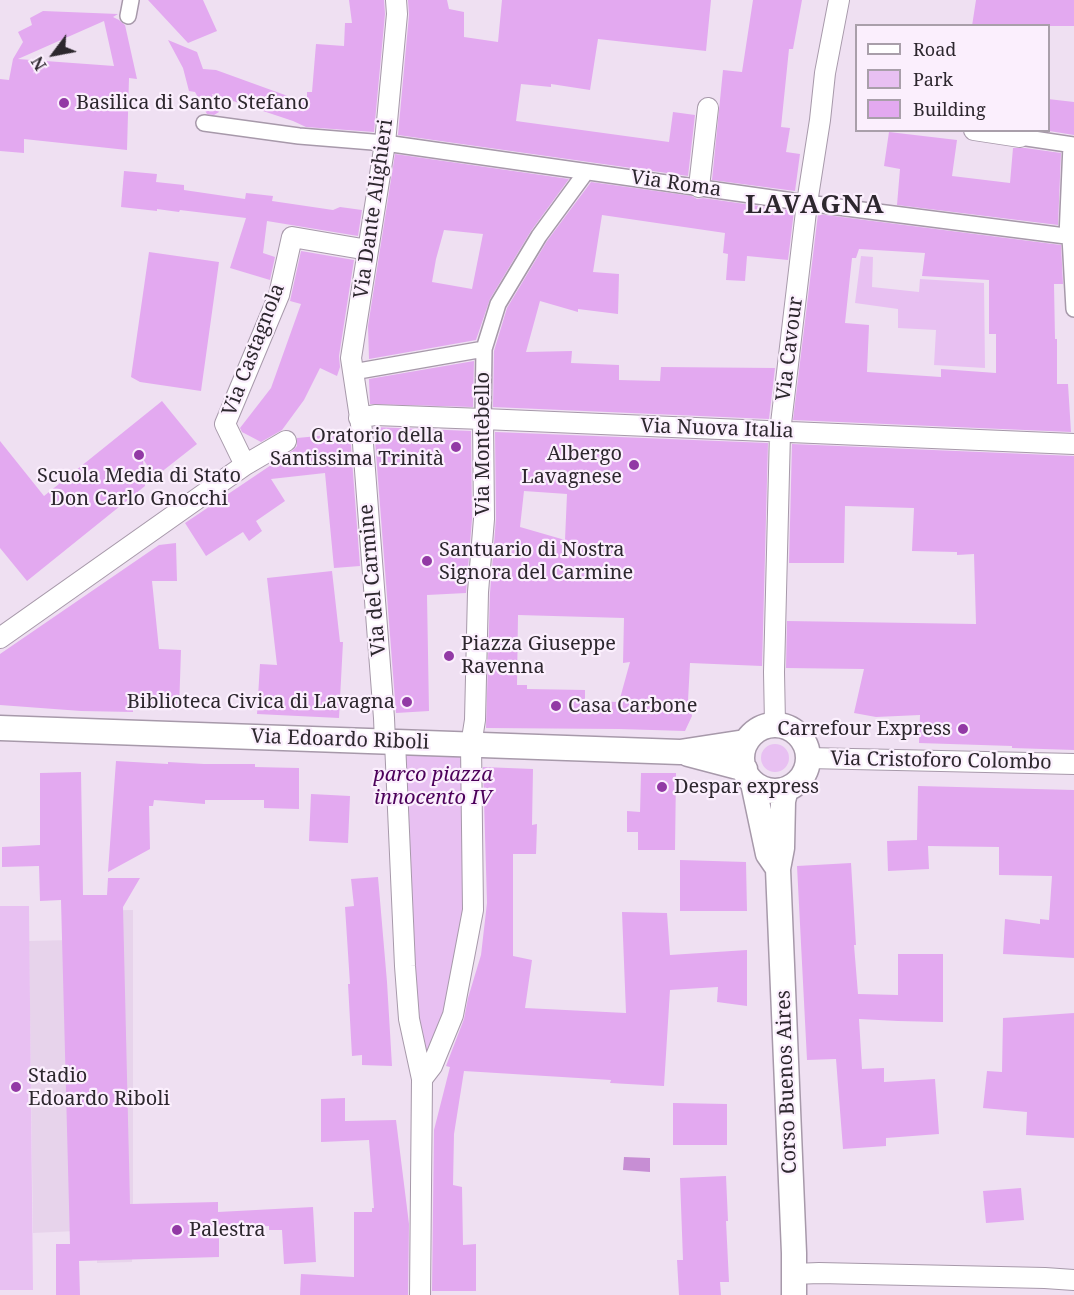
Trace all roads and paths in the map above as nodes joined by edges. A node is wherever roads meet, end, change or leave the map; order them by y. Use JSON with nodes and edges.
{"nodes":[{"id":1,"x":131,"y":0,"type":"edge"},
{"id":2,"x":396,"y":0,"type":"edge"},
{"id":3,"x":839,"y":0,"type":"edge"},
{"id":4,"x":128,"y":16,"type":"dead end"},
{"id":5,"x":708,"y":108,"type":"dead end"},
{"id":6,"x":204,"y":123,"type":"dead end"},
{"id":7,"x":987,"y":132,"type":"edge"},
{"id":8,"x":1020,"y":137,"type":"joint"},
{"id":9,"x":386,"y":143,"type":"junction"},
{"id":10,"x":1072,"y":145,"type":"edge"},
{"id":11,"x":586,"y":172,"type":"junction"},
{"id":12,"x":699,"y":187,"type":"junction"},
{"id":13,"x":807,"y":203,"type":"junction"},
{"id":14,"x":1070,"y":237,"type":"edge"},
{"id":15,"x":368,"y":250,"type":"junction"},
{"id":16,"x":1074,"y":309,"type":"edge"},
{"id":17,"x":484,"y":349,"type":"junction"},
{"id":18,"x":353,"y":372,"type":"junction"},
{"id":19,"x":359,"y":418,"type":"junction"},
{"id":20,"x":483,"y":419,"type":"junction"},
{"id":21,"x":780,"y":432,"type":"junction"},
{"id":22,"x":286,"y":441,"type":"dead end"},
{"id":23,"x":1074,"y":444,"type":"edge"},
{"id":24,"x":245,"y":465,"type":"junction"},
{"id":25,"x":0,"y":638,"type":"edge"},
{"id":26,"x":775,"y":724,"type":"junction"},
{"id":27,"x":0,"y":728,"type":"edge"},
{"id":28,"x":390,"y":742,"type":"junction"},
{"id":29,"x":745,"y":742,"type":"junction"},
{"id":30,"x":471,"y":745,"type":"junction"},
{"id":31,"x":680,"y":752,"type":"junction"},
{"id":32,"x":808,"y":758,"type":"junction"},
{"id":33,"x":1074,"y":764,"type":"edge"},
{"id":34,"x":749,"y":776,"type":"junction"},
{"id":35,"x":786,"y":789,"type":"junction"},
{"id":36,"x":778,"y":869,"type":"junction"},
{"id":37,"x":422,"y":1079,"type":"junction"},
{"id":38,"x":1074,"y":1280,"type":"edge"},
{"id":39,"x":794,"y":1284,"type":"edge"},
{"id":40,"x":420,"y":1295,"type":"edge"}],
"edges":[{"from":1,"to":4,"type":"street"},
{"from":2,"to":9,"type":"street","name":"Via Dante Alighieri"},
{"from":3,"to":13,"type":"street","name":"Via Cavour"},
{"from":5,"to":12,"type":"street"},
{"from":6,"to":9,"type":"street","name":"Via Roma"},
{"from":7,"to":8,"type":"street"},
{"from":8,"to":10,"type":"street"},
{"from":9,"to":11,"type":"street","name":"Via Roma"},
{"from":9,"to":15,"type":"street","name":"Via Dante Alighieri"},
{"from":10,"to":14,"type":"street"},
{"from":11,"to":12,"type":"street","name":"Via Roma"},
{"from":11,"to":17,"type":"street","name":"Via Montebello"},
{"from":12,"to":13,"type":"street","name":"Via Roma"},
{"from":13,"to":14,"type":"street","name":"Via Roma"},
{"from":13,"to":21,"type":"street","name":"Via Cavour"},
{"from":14,"to":16,"type":"street"},
{"from":15,"to":18,"type":"street","name":"Via Dante Alighieri"},
{"from":15,"to":24,"type":"street","name":"Via Castagnola"},
{"from":17,"to":18,"type":"street"},
{"from":17,"to":20,"type":"street","name":"Via Montebello"},
{"from":18,"to":19,"type":"street","name":"Via Dante Alighieri"},
{"from":19,"to":20,"type":"street","name":"Via Nuova Italia"},
{"from":19,"to":28,"type":"street","name":"Via del Carmine"},
{"from":20,"to":21,"type":"street","name":"Via Nuova Italia"},
{"from":20,"to":30,"type":"street","name":"Via Montebello"},
{"from":21,"to":23,"type":"street","name":"Via Nuova Italia"},
{"from":21,"to":26,"type":"street","name":"Via Cavour"},
{"from":22,"to":24,"type":"street"},
{"from":24,"to":25,"type":"street"},
{"from":26,"to":29,"type":"street"},
{"from":26,"to":32,"type":"street"},
{"from":27,"to":28,"type":"street","name":"Via Edoardo Riboli"},
{"from":28,"to":30,"type":"street","name":"Via Edoardo Riboli"},
{"from":28,"to":37,"type":"street","name":"Via del Carmine"},
{"from":29,"to":31,"type":"street","name":"Via Edoardo Riboli"},
{"from":29,"to":34,"type":"street"},
{"from":30,"to":31,"type":"street","name":"Via Edoardo Riboli"},
{"from":30,"to":37,"type":"street","name":"Via Montebello"},
{"from":31,"to":34,"type":"street","name":"Via Edoardo Riboli"},
{"from":32,"to":33,"type":"street","name":"Via Cristoforo Colombo"},
{"from":32,"to":35,"type":"street"},
{"from":34,"to":35,"type":"street"},
{"from":34,"to":36,"type":"street","name":"Corso Buenos Aires"},
{"from":35,"to":36,"type":"street","name":"Corso Buenos Aires"},
{"from":36,"to":39,"type":"street","name":"Corso Buenos Aires"},
{"from":37,"to":40,"type":"street","name":"Via del Carmine"},
{"from":38,"to":39,"type":"street"}]}
